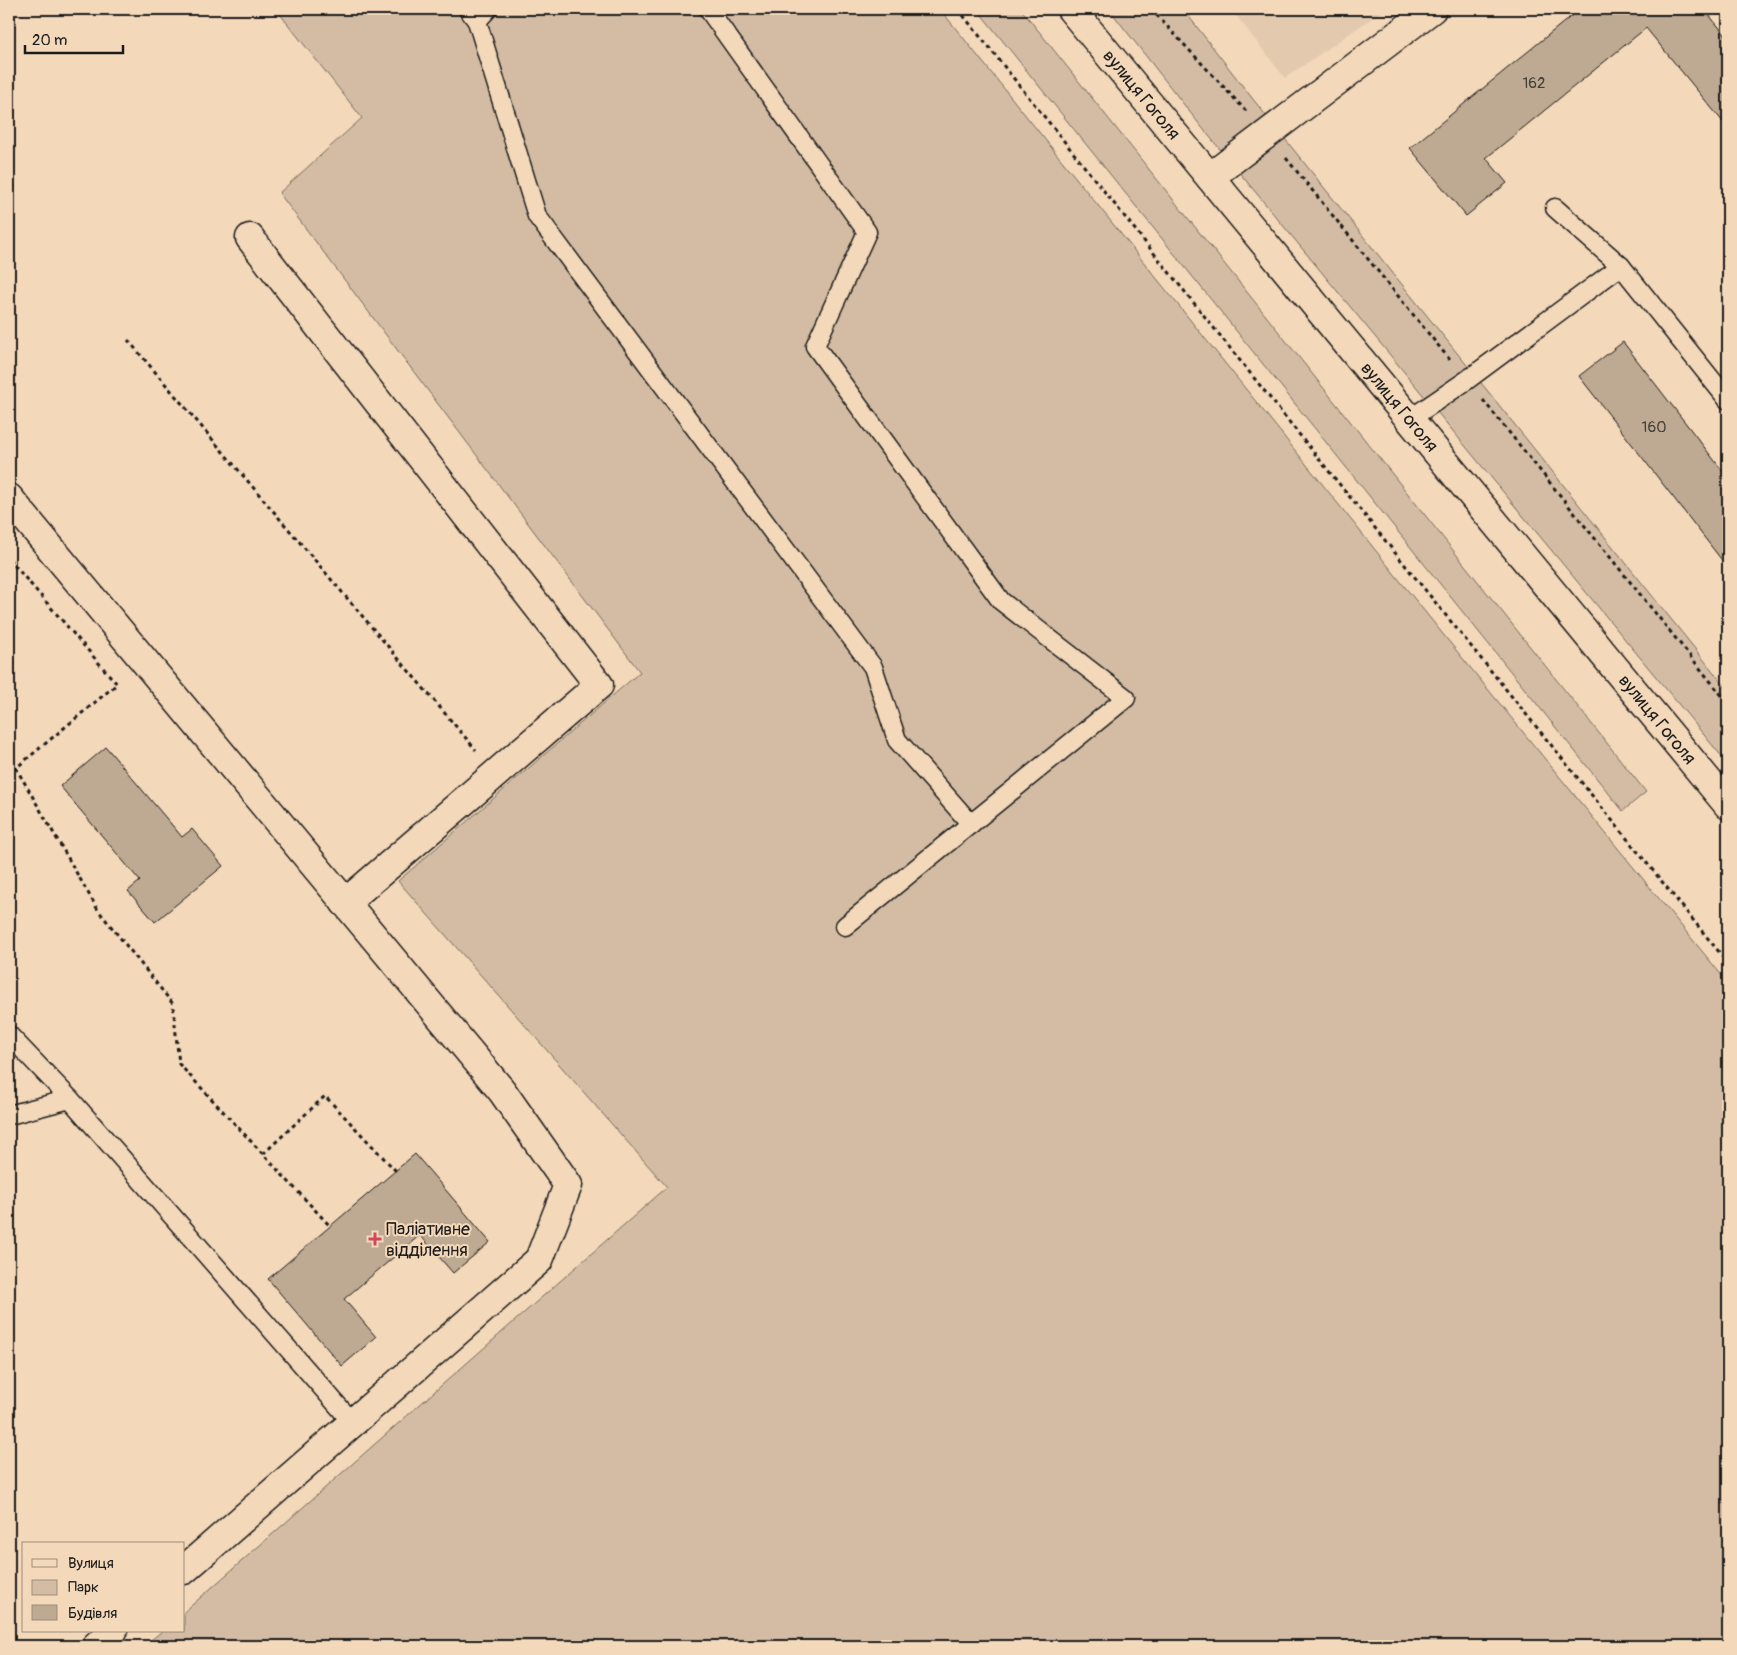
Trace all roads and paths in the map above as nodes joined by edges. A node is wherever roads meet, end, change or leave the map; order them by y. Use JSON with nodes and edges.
{"nodes":[{"id":1,"x":708,"y":9,"type":"edge"},
{"id":2,"x":958,"y":9,"type":"edge"},
{"id":3,"x":1071,"y":9,"type":"edge"},
{"id":4,"x":1151,"y":9,"type":"edge"},
{"id":5,"x":1432,"y":9,"type":"edge"},
{"id":6,"x":478,"y":13,"type":"edge"},
{"id":7,"x":1267,"y":135,"type":"junction"},
{"id":8,"x":1210,"y":177,"type":"junction"},
{"id":9,"x":1555,"y":208,"type":"dead end"},
{"id":10,"x":250,"y":238,"type":"dead end"},
{"id":11,"x":1621,"y":266,"type":"junction"},
{"id":12,"x":128,"y":340,"type":"dead end"},
{"id":13,"x":1467,"y":380,"type":"junction"},
{"id":14,"x":1728,"y":400,"type":"edge"},
{"id":15,"x":1410,"y":419,"type":"junction"},
{"id":16,"x":9,"y":498,"type":"edge"},
{"id":17,"x":9,"y":559,"type":"edge"},
{"id":18,"x":1728,"y":703,"type":"edge"},
{"id":19,"x":16,"y":768,"type":"junction"},
{"id":20,"x":496,"y":774,"type":"junction"},
{"id":21,"x":9,"y":775,"type":"edge"},
{"id":22,"x":1728,"y":805,"type":"edge"},
{"id":23,"x":971,"y":824,"type":"junction"},
{"id":24,"x":346,"y":903,"type":"junction"},
{"id":25,"x":845,"y":926,"type":"dead end"},
{"id":26,"x":1728,"y":964,"type":"edge"},
{"id":27,"x":9,"y":1035,"type":"edge"},
{"id":28,"x":70,"y":1099,"type":"junction"},
{"id":29,"x":9,"y":1115,"type":"edge"},
{"id":30,"x":264,"y":1154,"type":"junction"},
{"id":31,"x":396,"y":1171,"type":"dead end"},
{"id":32,"x":330,"y":1226,"type":"dead end"},
{"id":33,"x":353,"y":1423,"type":"junction"},
{"id":34,"x":185,"y":1569,"type":"edge"},
{"id":35,"x":112,"y":1632,"type":"edge"},
{"id":36,"x":96,"y":1646,"type":"edge"}],
"edges":[{"from":1,"to":23,"type":"lane"},
{"from":2,"to":26,"type":"path"},
{"from":3,"to":8,"type":"street","name":"вулиця Гоголя"},
{"from":4,"to":7,"type":"path"},
{"from":5,"to":7,"type":"street"},
{"from":6,"to":23,"type":"lane"},
{"from":7,"to":8,"type":"street"},
{"from":7,"to":13,"type":"path"},
{"from":8,"to":15,"type":"street","name":"вулиця Гоголя"},
{"from":9,"to":11,"type":"lane"},
{"from":10,"to":20,"type":"street"},
{"from":11,"to":13,"type":"lane"},
{"from":11,"to":14,"type":"lane"},
{"from":12,"to":20,"type":"path"},
{"from":13,"to":15,"type":"lane"},
{"from":13,"to":18,"type":"path"},
{"from":15,"to":22,"type":"street","name":"вулиця Гоголя"},
{"from":16,"to":24,"type":"street"},
{"from":17,"to":19,"type":"path"},
{"from":19,"to":21,"type":"path"},
{"from":19,"to":30,"type":"path"},
{"from":20,"to":24,"type":"street"},
{"from":23,"to":25,"type":"lane"},
{"from":24,"to":33,"type":"street"},
{"from":27,"to":28,"type":"lane"},
{"from":28,"to":29,"type":"lane"},
{"from":28,"to":33,"type":"lane"},
{"from":30,"to":31,"type":"path"},
{"from":30,"to":32,"type":"path"},
{"from":33,"to":34,"type":"street"},
{"from":35,"to":36,"type":"street"}]}
